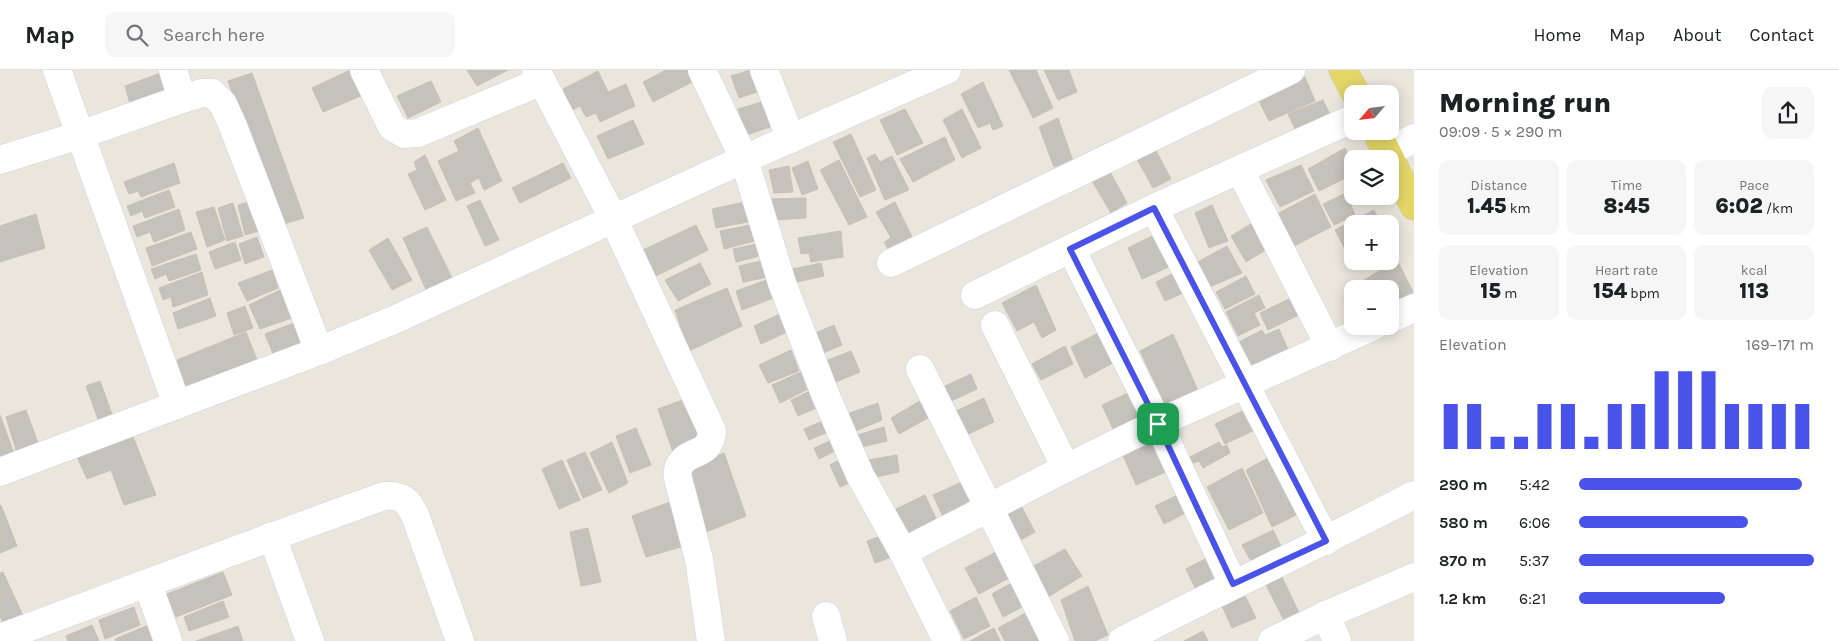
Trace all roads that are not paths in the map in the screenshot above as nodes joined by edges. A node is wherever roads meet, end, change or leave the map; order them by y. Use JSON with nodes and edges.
{"nodes":[{"id":1,"x":57,"y":70,"type":"edge"},
{"id":2,"x":173,"y":70,"type":"edge"},
{"id":3,"x":364,"y":70,"type":"edge"},
{"id":4,"x":702,"y":70,"type":"edge"},
{"id":5,"x":764,"y":70,"type":"edge"},
{"id":6,"x":947,"y":70,"type":"edge"},
{"id":7,"x":1290,"y":70,"type":"edge"},
{"id":8,"x":1343,"y":70,"type":"edge"},
{"id":9,"x":539,"y":76,"type":"edge"},
{"id":10,"x":1351,"y":85,"type":"edge"},
{"id":11,"x":182,"y":99,"type":"junction"},
{"id":12,"x":1344,"y":124,"type":"edge"},
{"id":13,"x":80,"y":136,"type":"junction"},
{"id":14,"x":1414,"y":138,"type":"edge"},
{"id":15,"x":791,"y":139,"type":"junction"},
{"id":16,"x":1382,"y":142,"type":"edge"},
{"id":17,"x":0,"y":160,"type":"edge"},
{"id":18,"x":744,"y":160,"type":"junction"},
{"id":19,"x":1240,"y":170,"type":"junction"},
{"id":20,"x":1414,"y":206,"type":"edge"},
{"id":21,"x":1154,"y":208,"type":"junction"},
{"id":22,"x":614,"y":220,"type":"junction"},
{"id":23,"x":1070,"y":249,"type":"junction"},
{"id":24,"x":891,"y":263,"type":"dead end"},
{"id":25,"x":975,"y":295,"type":"dead end"},
{"id":26,"x":1414,"y":308,"type":"edge"},
{"id":27,"x":1399,"y":315,"type":"edge"},
{"id":28,"x":995,"y":326,"type":"dead end"},
{"id":29,"x":1355,"y":335,"type":"edge"},
{"id":30,"x":1330,"y":347,"type":"junction"},
{"id":31,"x":319,"y":351,"type":"junction"},
{"id":32,"x":920,"y":369,"type":"dead end"},
{"id":33,"x":1244,"y":385,"type":"junction"},
{"id":34,"x":177,"y":405,"type":"junction"},
{"id":35,"x":1158,"y":424,"type":"junction"},
{"id":36,"x":1066,"y":468,"type":"junction"},
{"id":37,"x":0,"y":472,"type":"edge"},
{"id":38,"x":1414,"y":494,"type":"edge"},
{"id":39,"x":988,"y":508,"type":"junction"},
{"id":40,"x":272,"y":536,"type":"junction"},
{"id":41,"x":1326,"y":541,"type":"junction"},
{"id":42,"x":903,"y":552,"type":"junction"},
{"id":43,"x":1414,"y":577,"type":"edge"},
{"id":44,"x":148,"y":584,"type":"junction"},
{"id":45,"x":1233,"y":584,"type":"junction"},
{"id":46,"x":1326,"y":615,"type":"junction"},
{"id":47,"x":12,"y":637,"type":"edge"},
{"id":48,"x":168,"y":641,"type":"edge"},
{"id":49,"x":310,"y":641,"type":"edge"},
{"id":50,"x":460,"y":641,"type":"edge"},
{"id":51,"x":711,"y":641,"type":"edge"},
{"id":52,"x":947,"y":641,"type":"edge"},
{"id":53,"x":1055,"y":641,"type":"edge"},
{"id":54,"x":1122,"y":641,"type":"edge"},
{"id":55,"x":1272,"y":641,"type":"edge"},
{"id":56,"x":1337,"y":641,"type":"edge"}],
"edges":[{"from":1,"to":13,"type":"street"},
{"from":2,"to":11,"type":"street"},
{"from":3,"to":9,"type":"street"},
{"from":4,"to":18,"type":"street"},
{"from":5,"to":15,"type":"street"},
{"from":6,"to":15,"type":"street"},
{"from":7,"to":24,"type":"street"},
{"from":8,"to":10,"type":"main road"},
{"from":9,"to":22,"type":"street"},
{"from":11,"to":13,"type":"street"},
{"from":11,"to":31,"type":"street"},
{"from":12,"to":19,"type":"street"},
{"from":13,"to":17,"type":"street"},
{"from":13,"to":34,"type":"street"},
{"from":14,"to":16,"type":"street"},
{"from":15,"to":18,"type":"street"},
{"from":16,"to":20,"type":"main road"},
{"from":18,"to":22,"type":"street"},
{"from":18,"to":42,"type":"street"},
{"from":19,"to":21,"type":"street"},
{"from":19,"to":30,"type":"street"},
{"from":21,"to":23,"type":"street"},
{"from":21,"to":33,"type":"street"},
{"from":22,"to":31,"type":"street"},
{"from":22,"to":51,"type":"street"},
{"from":23,"to":25,"type":"street"},
{"from":23,"to":35,"type":"street"},
{"from":26,"to":27,"type":"street"},
{"from":28,"to":36,"type":"street"},
{"from":29,"to":30,"type":"street"},
{"from":30,"to":33,"type":"street"},
{"from":31,"to":34,"type":"street"},
{"from":32,"to":39,"type":"street"},
{"from":33,"to":35,"type":"street"},
{"from":33,"to":41,"type":"street"},
{"from":34,"to":37,"type":"street"},
{"from":35,"to":36,"type":"street"},
{"from":35,"to":45,"type":"street"},
{"from":36,"to":39,"type":"street"},
{"from":38,"to":41,"type":"street"},
{"from":39,"to":42,"type":"street"},
{"from":39,"to":53,"type":"street"},
{"from":40,"to":44,"type":"street"},
{"from":40,"to":49,"type":"street"},
{"from":40,"to":50,"type":"street"},
{"from":41,"to":45,"type":"street"},
{"from":42,"to":52,"type":"street"},
{"from":43,"to":46,"type":"street"},
{"from":44,"to":47,"type":"street"},
{"from":44,"to":48,"type":"street"},
{"from":45,"to":54,"type":"street"},
{"from":46,"to":55,"type":"street"},
{"from":46,"to":56,"type":"street"}]}
